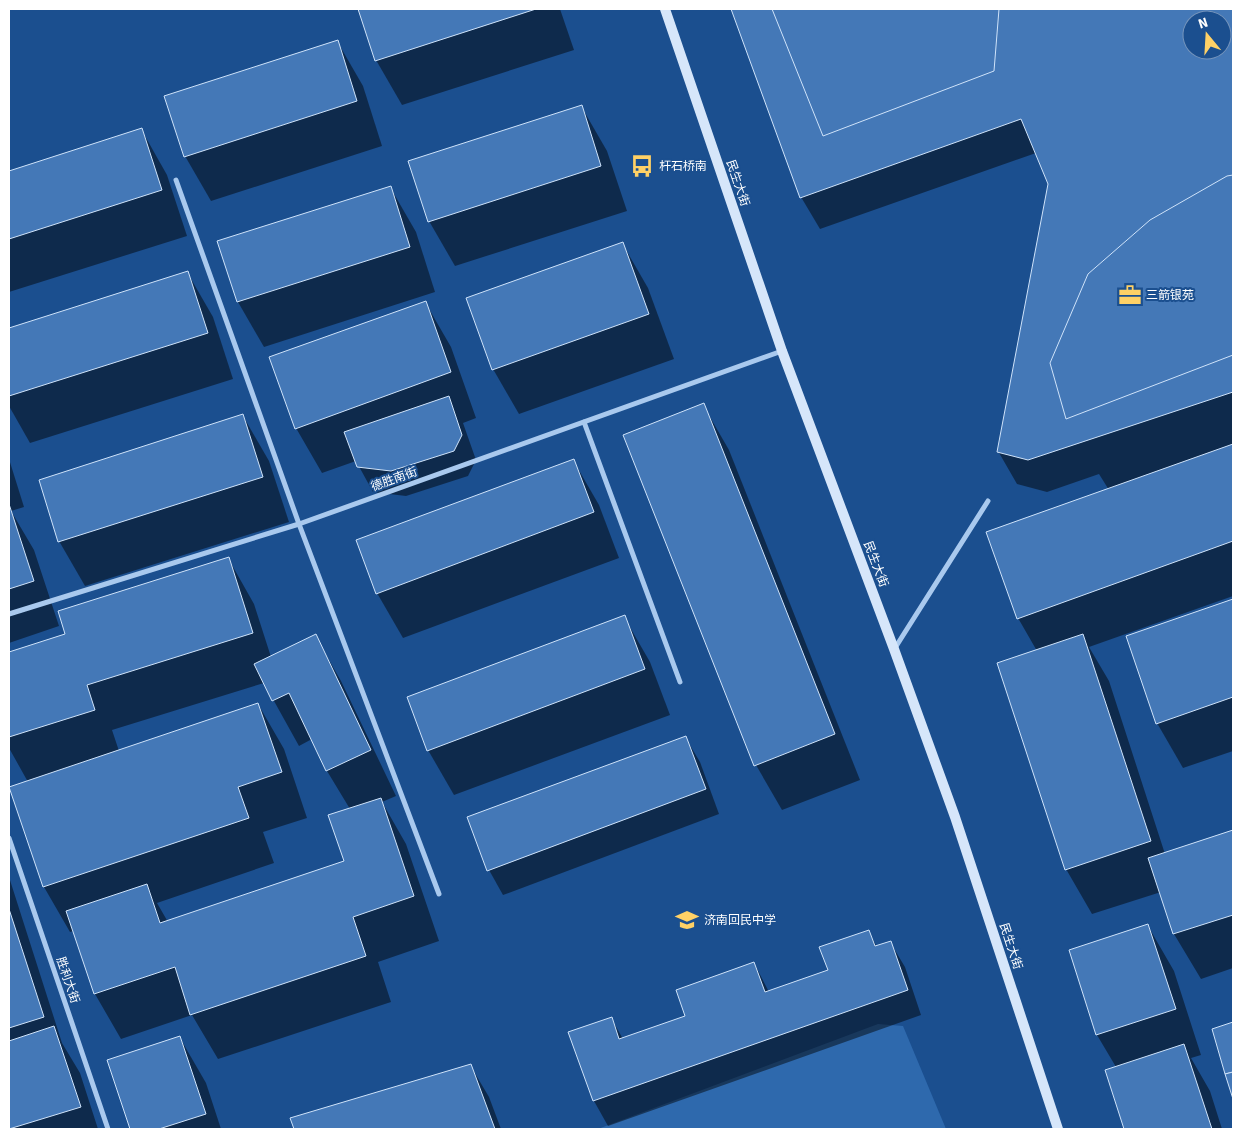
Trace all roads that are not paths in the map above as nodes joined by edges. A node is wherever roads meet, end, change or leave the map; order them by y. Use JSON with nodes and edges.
{"nodes":[{"id":1,"x":665,"y":9,"type":"edge"},
{"id":2,"x":176,"y":180,"type":"dead end"},
{"id":3,"x":782,"y":351,"type":"junction"},
{"id":4,"x":584,"y":422,"type":"junction"},
{"id":5,"x":988,"y":501,"type":"dead end"},
{"id":6,"x":299,"y":524,"type":"junction"},
{"id":7,"x":9,"y":614,"type":"edge"},
{"id":8,"x":894,"y":649,"type":"junction"},
{"id":9,"x":680,"y":682,"type":"dead end"},
{"id":10,"x":9,"y":838,"type":"edge"},
{"id":11,"x":438,"y":894,"type":"dead end"},
{"id":12,"x":108,"y":1129,"type":"edge"},
{"id":13,"x":1058,"y":1129,"type":"edge"}],
"edges":[{"from":1,"to":3,"type":"main road","name":"民生大街"},
{"from":2,"to":6,"type":"street"},
{"from":3,"to":4,"type":"street","name":"德胜南街"},
{"from":3,"to":8,"type":"main road","name":"民生大街"},
{"from":4,"to":6,"type":"street","name":"德胜南街"},
{"from":4,"to":9,"type":"street"},
{"from":5,"to":8,"type":"street"},
{"from":6,"to":7,"type":"street","name":"德胜南街"},
{"from":6,"to":11,"type":"street"},
{"from":8,"to":13,"type":"main road","name":"民生大街"},
{"from":10,"to":12,"type":"street","name":"胜利大街"}]}
